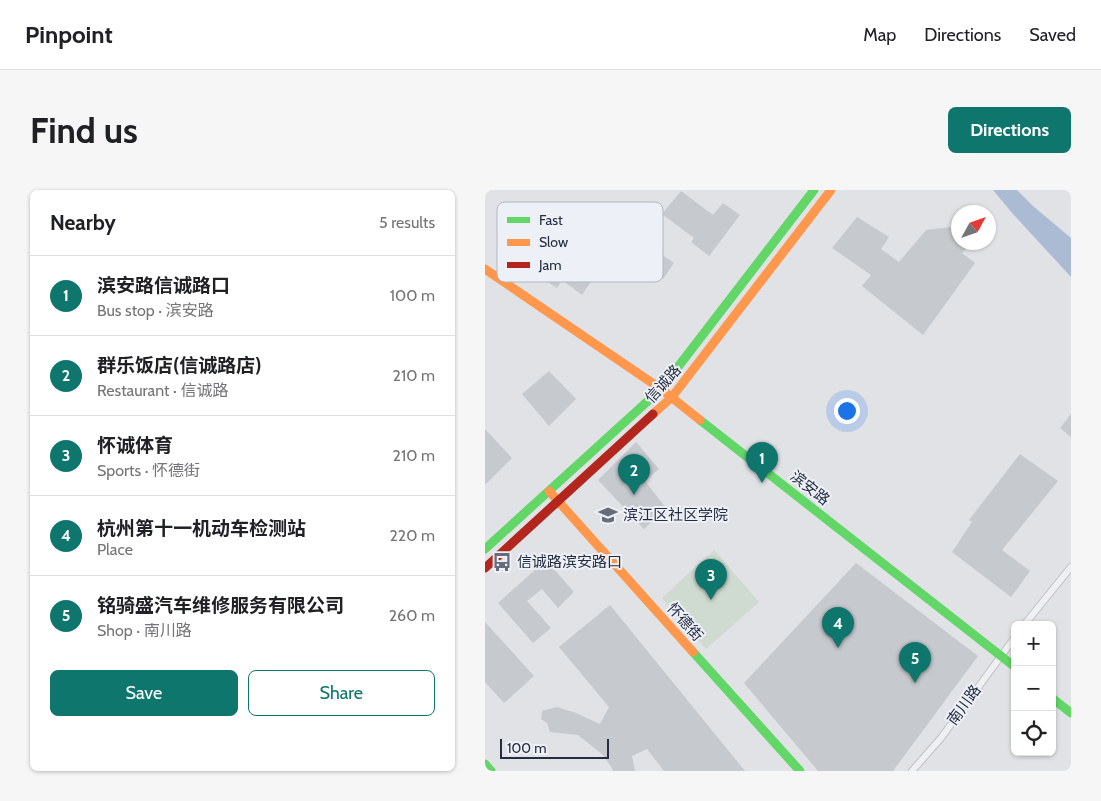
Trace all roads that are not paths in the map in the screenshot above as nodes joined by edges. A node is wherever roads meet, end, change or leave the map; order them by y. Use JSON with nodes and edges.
{"nodes":[{"id":1,"x":814,"y":190,"type":"edge"},
{"id":2,"x":831,"y":190,"type":"edge"},
{"id":3,"x":485,"y":268,"type":"edge"},
{"id":4,"x":497,"y":276,"type":"edge"},
{"id":5,"x":505,"y":282,"type":"edge"},
{"id":6,"x":661,"y":389,"type":"junction"},
{"id":7,"x":672,"y":397,"type":"junction"},
{"id":8,"x":549,"y":491,"type":"junction"},
{"id":9,"x":559,"y":502,"type":"junction"},
{"id":10,"x":485,"y":549,"type":"edge"},
{"id":11,"x":1071,"y":567,"type":"edge"},
{"id":12,"x":485,"y":568,"type":"edge"},
{"id":13,"x":1027,"y":621,"type":"edge"},
{"id":14,"x":1011,"y":641,"type":"edge"},
{"id":15,"x":1000,"y":655,"type":"junction"},
{"id":16,"x":1014,"y":666,"type":"edge"},
{"id":17,"x":1056,"y":701,"type":"edge"},
{"id":18,"x":1071,"y":713,"type":"edge"},
{"id":19,"x":485,"y":764,"type":"edge"},
{"id":20,"x":491,"y":771,"type":"edge"},
{"id":21,"x":800,"y":771,"type":"edge"},
{"id":22,"x":912,"y":771,"type":"edge"}],
"edges":[{"from":1,"to":6,"type":"street","name":"信诚路"},
{"from":2,"to":7,"type":"street","name":"信诚路"},
{"from":3,"to":4,"type":"street","name":"滨安路"},
{"from":5,"to":6,"type":"street","name":"滨安路"},
{"from":6,"to":7,"type":"street","name":"滨安路"},
{"from":6,"to":8,"type":"street","name":"信诚路"},
{"from":7,"to":9,"type":"street","name":"信诚路"},
{"from":7,"to":15,"type":"street","name":"滨安路"},
{"from":8,"to":9,"type":"street","name":"怀德街"},
{"from":8,"to":10,"type":"street","name":"信诚路"},
{"from":9,"to":12,"type":"street","name":"信诚路"},
{"from":9,"to":21,"type":"street","name":"怀德街"},
{"from":11,"to":13,"type":"street"},
{"from":14,"to":15,"type":"street","name":"南川路"},
{"from":15,"to":16,"type":"street","name":"滨安路"},
{"from":15,"to":22,"type":"street","name":"南川路"},
{"from":17,"to":18,"type":"street"},
{"from":19,"to":20,"type":"street"}]}
